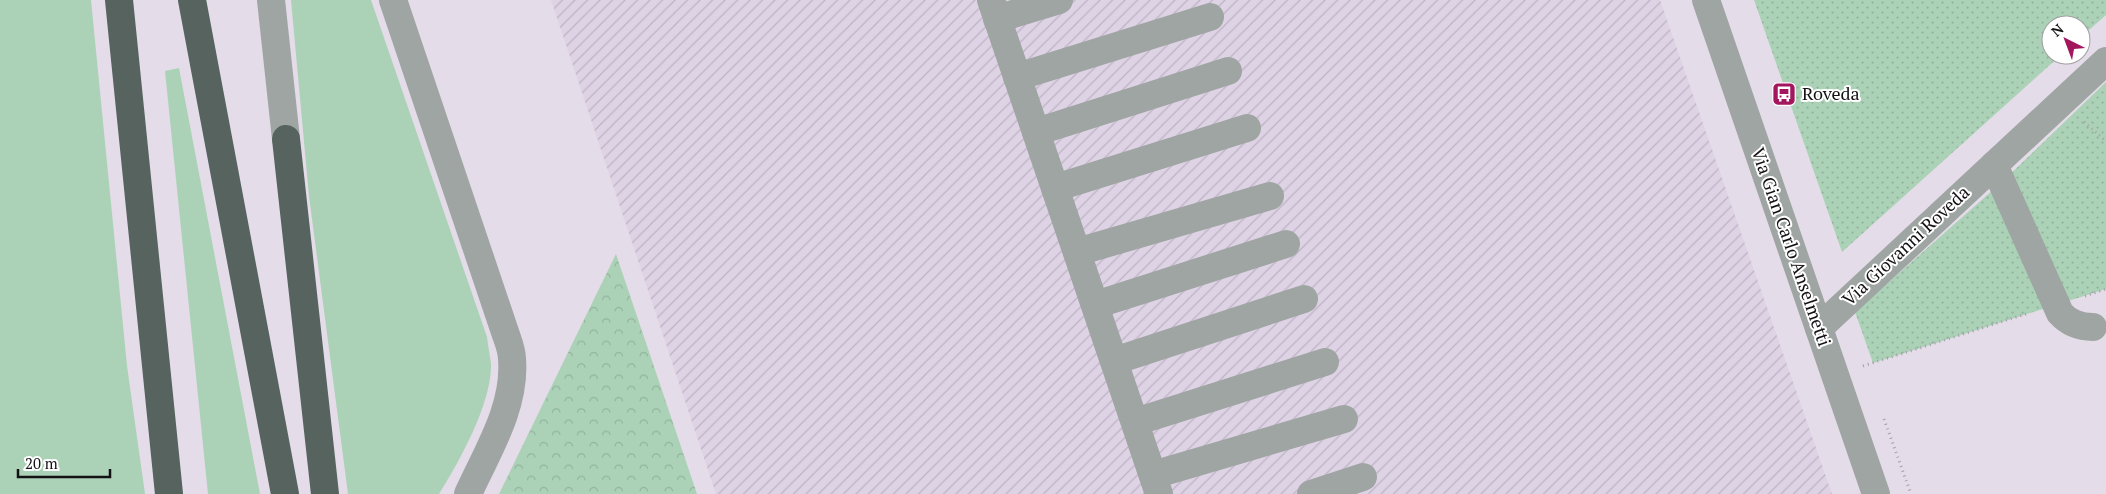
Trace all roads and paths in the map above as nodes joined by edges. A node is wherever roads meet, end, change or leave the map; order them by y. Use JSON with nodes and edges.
{"nodes":[{"id":1,"x":119,"y":0,"type":"edge"},
{"id":2,"x":192,"y":0,"type":"edge"},
{"id":3,"x":271,"y":0,"type":"edge"},
{"id":4,"x":393,"y":0,"type":"edge"},
{"id":5,"x":1059,"y":0,"type":"edge"},
{"id":6,"x":1706,"y":0,"type":"edge"},
{"id":7,"x":994,"y":9,"type":"edge"},
{"id":8,"x":1210,"y":17,"type":"dead end"},
{"id":9,"x":2106,"y":61,"type":"edge"},
{"id":10,"x":1228,"y":71,"type":"dead end"},
{"id":11,"x":1017,"y":77,"type":"junction"},
{"id":12,"x":1247,"y":128,"type":"dead end"},
{"id":13,"x":1036,"y":132,"type":"junction"},
{"id":14,"x":286,"y":139,"type":"joint"},
{"id":15,"x":1994,"y":165,"type":"junction"},
{"id":16,"x":1055,"y":188,"type":"junction"},
{"id":17,"x":1270,"y":196,"type":"dead end"},
{"id":18,"x":1286,"y":244,"type":"dead end"},
{"id":19,"x":1077,"y":252,"type":"junction"},
{"id":20,"x":2106,"y":289,"type":"edge"},
{"id":21,"x":1304,"y":299,"type":"dead end"},
{"id":22,"x":2055,"y":304,"type":"junction"},
{"id":23,"x":1095,"y":305,"type":"junction"},
{"id":24,"x":2092,"y":327,"type":"dead end"},
{"id":25,"x":1819,"y":328,"type":"junction"},
{"id":26,"x":1114,"y":361,"type":"junction"},
{"id":27,"x":1325,"y":362,"type":"dead end"},
{"id":28,"x":1835,"y":374,"type":"junction"},
{"id":29,"x":1344,"y":419,"type":"dead end"},
{"id":30,"x":1135,"y":422,"type":"junction"},
{"id":31,"x":1363,"y":477,"type":"dead end"},
{"id":32,"x":1156,"y":485,"type":"edge"},
{"id":33,"x":169,"y":494,"type":"edge"},
{"id":34,"x":285,"y":494,"type":"edge"},
{"id":35,"x":326,"y":494,"type":"edge"},
{"id":36,"x":468,"y":494,"type":"edge"},
{"id":37,"x":1311,"y":494,"type":"edge"},
{"id":38,"x":1876,"y":494,"type":"edge"}],
"edges":[{"from":1,"to":33,"type":"highway"},
{"from":2,"to":34,"type":"highway"},
{"from":3,"to":14,"type":"street"},
{"from":4,"to":36,"type":"street"},
{"from":5,"to":7,"type":"street"},
{"from":6,"to":25,"type":"street","name":"Via Gian Carlo Anselmetti"},
{"from":7,"to":11,"type":"street"},
{"from":8,"to":11,"type":"street"},
{"from":9,"to":15,"type":"street","name":"Via Giovanni Roveda"},
{"from":10,"to":13,"type":"street"},
{"from":11,"to":13,"type":"street"},
{"from":12,"to":16,"type":"street"},
{"from":13,"to":16,"type":"street"},
{"from":14,"to":35,"type":"highway"},
{"from":15,"to":22,"type":"street"},
{"from":15,"to":25,"type":"street","name":"Via Giovanni Roveda"},
{"from":16,"to":19,"type":"street"},
{"from":17,"to":19,"type":"street"},
{"from":18,"to":23,"type":"street"},
{"from":19,"to":23,"type":"street"},
{"from":20,"to":22,"type":"path"},
{"from":21,"to":26,"type":"street"},
{"from":22,"to":24,"type":"street"},
{"from":22,"to":28,"type":"path"},
{"from":23,"to":26,"type":"street"},
{"from":25,"to":28,"type":"street","name":"Via Gian Carlo Anselmetti"},
{"from":26,"to":30,"type":"street"},
{"from":27,"to":30,"type":"street"},
{"from":28,"to":38,"type":"street","name":"Via Gian Carlo Anselmetti"},
{"from":29,"to":32,"type":"street"},
{"from":30,"to":32,"type":"street"},
{"from":31,"to":37,"type":"street"}]}
